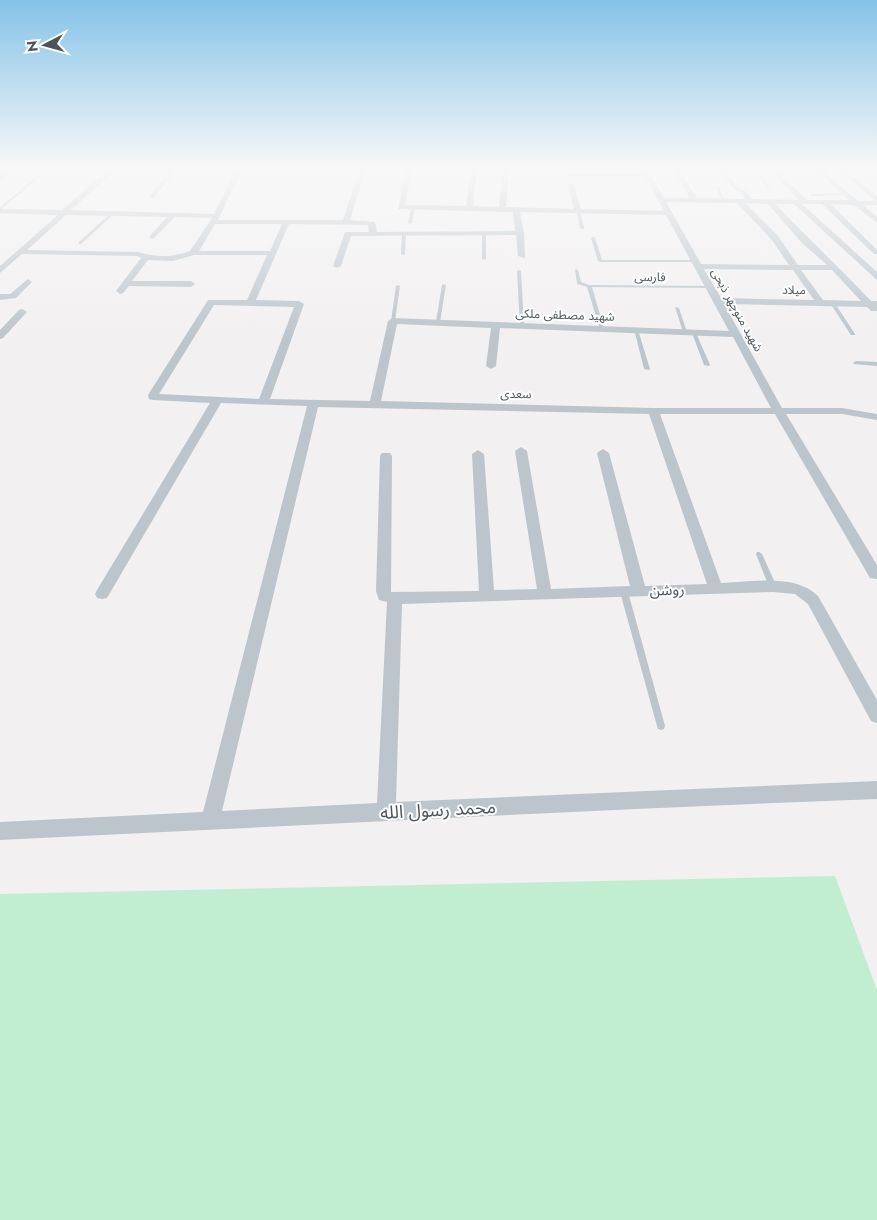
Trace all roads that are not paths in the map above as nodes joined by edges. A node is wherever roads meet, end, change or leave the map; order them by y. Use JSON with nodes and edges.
{"nodes":[{"id":1,"x":50,"y":225,"type":"edge"},
{"id":2,"x":100,"y":225,"type":"edge"},
{"id":3,"x":164,"y":225,"type":"edge"},
{"id":4,"x":211,"y":225,"type":"edge"},
{"id":5,"x":285,"y":225,"type":"edge"},
{"id":6,"x":372,"y":225,"type":"edge"},
{"id":7,"x":519,"y":225,"type":"edge"},
{"id":8,"x":581,"y":225,"type":"edge"},
{"id":9,"x":676,"y":225,"type":"edge"},
{"id":10,"x":762,"y":225,"type":"edge"},
{"id":11,"x":791,"y":225,"type":"edge"},
{"id":12,"x":821,"y":225,"type":"edge"},
{"id":13,"x":848,"y":225,"type":"edge"},
{"id":14,"x":582,"y":228,"type":"dead end"},
{"id":15,"x":484,"y":233,"type":"junction"},
{"id":16,"x":520,"y":233,"type":"junction"},
{"id":17,"x":373,"y":234,"type":"junction"},
{"id":18,"x":404,"y":234,"type":"junction"},
{"id":19,"x":153,"y":237,"type":"dead end"},
{"id":20,"x":593,"y":238,"type":"dead end"},
{"id":21,"x":80,"y":243,"type":"dead end"},
{"id":22,"x":849,"y":251,"type":"junction"},
{"id":23,"x":20,"y":252,"type":"junction"},
{"id":24,"x":876,"y":252,"type":"edge"},
{"id":25,"x":193,"y":253,"type":"junction"},
{"id":26,"x":273,"y":253,"type":"junction"},
{"id":27,"x":403,"y":254,"type":"dead end"},
{"id":28,"x":522,"y":256,"type":"dead end"},
{"id":29,"x":145,"y":258,"type":"junction"},
{"id":30,"x":484,"y":259,"type":"dead end"},
{"id":31,"x":697,"y":264,"type":"junction"},
{"id":32,"x":338,"y":266,"type":"dead end"},
{"id":33,"x":796,"y":268,"type":"junction"},
{"id":34,"x":835,"y":268,"type":"junction"},
{"id":35,"x":0,"y":270,"type":"edge"},
{"id":36,"x":576,"y":270,"type":"dead end"},
{"id":37,"x":519,"y":271,"type":"dead end"},
{"id":38,"x":877,"y":278,"type":"edge"},
{"id":39,"x":28,"y":282,"type":"dead end"},
{"id":40,"x":126,"y":283,"type":"junction"},
{"id":41,"x":191,"y":284,"type":"dead end"},
{"id":42,"x":444,"y":284,"type":"dead end"},
{"id":43,"x":398,"y":286,"type":"dead end"},
{"id":44,"x":589,"y":286,"type":"junction"},
{"id":45,"x":710,"y":287,"type":"junction"},
{"id":46,"x":120,"y":291,"type":"dead end"},
{"id":47,"x":0,"y":297,"type":"edge"},
{"id":48,"x":718,"y":301,"type":"junction"},
{"id":49,"x":251,"y":302,"type":"junction"},
{"id":50,"x":820,"y":303,"type":"junction"},
{"id":51,"x":832,"y":304,"type":"junction"},
{"id":52,"x":873,"y":304,"type":"edge"},
{"id":53,"x":677,"y":308,"type":"dead end"},
{"id":54,"x":877,"y":311,"type":"edge"},
{"id":55,"x":22,"y":312,"type":"dead end"},
{"id":56,"x":393,"y":321,"type":"junction"},
{"id":57,"x":438,"y":322,"type":"junction"},
{"id":58,"x":496,"y":325,"type":"junction"},
{"id":59,"x":522,"y":326,"type":"junction"},
{"id":60,"x":602,"y":329,"type":"junction"},
{"id":61,"x":636,"y":330,"type":"junction"},
{"id":62,"x":689,"y":332,"type":"junction"},
{"id":63,"x":736,"y":334,"type":"junction"},
{"id":64,"x":853,"y":334,"type":"dead end"},
{"id":65,"x":0,"y":336,"type":"edge"},
{"id":66,"x":856,"y":363,"type":"dead end"},
{"id":67,"x":877,"y":364,"type":"edge"},
{"id":68,"x":707,"y":365,"type":"dead end"},
{"id":69,"x":491,"y":366,"type":"dead end"},
{"id":70,"x":646,"y":369,"type":"dead end"},
{"id":71,"x":217,"y":400,"type":"junction"},
{"id":72,"x":263,"y":402,"type":"junction"},
{"id":73,"x":313,"y":403,"type":"junction"},
{"id":74,"x":375,"y":405,"type":"junction"},
{"id":75,"x":653,"y":411,"type":"junction"},
{"id":76,"x":779,"y":412,"type":"junction"},
{"id":77,"x":877,"y":417,"type":"edge"},
{"id":78,"x":522,"y":451,"type":"dead end"},
{"id":79,"x":603,"y":453,"type":"dead end"},
{"id":80,"x":478,"y":454,"type":"dead end"},
{"id":81,"x":386,"y":456,"type":"dead end"},
{"id":82,"x":759,"y":554,"type":"dead end"},
{"id":83,"x":875,"y":574,"type":"dead end"},
{"id":84,"x":773,"y":587,"type":"junction"},
{"id":85,"x":716,"y":589,"type":"junction"},
{"id":86,"x":632,"y":591,"type":"junction"},
{"id":87,"x":102,"y":594,"type":"dead end"},
{"id":88,"x":545,"y":594,"type":"junction"},
{"id":89,"x":487,"y":596,"type":"junction"},
{"id":90,"x":390,"y":598,"type":"junction"},
{"id":91,"x":877,"y":716,"type":"edge"},
{"id":92,"x":661,"y":726,"type":"dead end"},
{"id":93,"x":877,"y":790,"type":"edge"},
{"id":94,"x":386,"y":813,"type":"junction"},
{"id":95,"x":210,"y":822,"type":"junction"},
{"id":96,"x":0,"y":831,"type":"edge"}],
"edges":[{"from":1,"to":23,"type":"street"},
{"from":2,"to":21,"type":"lane"},
{"from":3,"to":19,"type":"street"},
{"from":4,"to":25,"type":"street"},
{"from":5,"to":26,"type":"street"},
{"from":6,"to":17,"type":"street"},
{"from":7,"to":16,"type":"street"},
{"from":8,"to":14,"type":"lane"},
{"from":9,"to":31,"type":"street","name":"شهید منوچهر ذبحی"},
{"from":10,"to":33,"type":"street"},
{"from":11,"to":34,"type":"street"},
{"from":12,"to":22,"type":"street"},
{"from":13,"to":24,"type":"street"},
{"from":15,"to":16,"type":"street"},
{"from":15,"to":18,"type":"street"},
{"from":15,"to":30,"type":"lane"},
{"from":16,"to":28,"type":"street"},
{"from":17,"to":18,"type":"street"},
{"from":17,"to":32,"type":"street"},
{"from":18,"to":27,"type":"lane"},
{"from":20,"to":31,"type":"lane"},
{"from":22,"to":24,"type":"street"},
{"from":22,"to":38,"type":"street"},
{"from":23,"to":29,"type":"street"},
{"from":23,"to":35,"type":"street"},
{"from":25,"to":26,"type":"street"},
{"from":25,"to":29,"type":"street"},
{"from":26,"to":49,"type":"street"},
{"from":29,"to":40,"type":"street"},
{"from":31,"to":33,"type":"street"},
{"from":31,"to":45,"type":"street","name":"شهید منوچهر ذبحی"},
{"from":33,"to":34,"type":"street"},
{"from":33,"to":50,"type":"street"},
{"from":34,"to":52,"type":"street"},
{"from":36,"to":44,"type":"lane"},
{"from":37,"to":59,"type":"lane"},
{"from":39,"to":47,"type":"street"},
{"from":40,"to":41,"type":"street"},
{"from":40,"to":46,"type":"street"},
{"from":42,"to":57,"type":"lane"},
{"from":43,"to":56,"type":"lane"},
{"from":44,"to":45,"type":"lane","name":"فارسی"},
{"from":44,"to":60,"type":"lane"},
{"from":45,"to":48,"type":"street","name":"شهید منوچهر ذبحی"},
{"from":48,"to":50,"type":"street","name":"میلاد"},
{"from":48,"to":63,"type":"street","name":"شهید منوچهر ذبحی"},
{"from":49,"to":71,"type":"street","name":"سعدی"},
{"from":49,"to":72,"type":"street"},
{"from":50,"to":51,"type":"street","name":"میلاد"},
{"from":51,"to":52,"type":"street","name":"میلاد"},
{"from":51,"to":64,"type":"lane"},
{"from":52,"to":54,"type":"street"},
{"from":53,"to":62,"type":"lane"},
{"from":55,"to":65,"type":"street"},
{"from":56,"to":57,"type":"street","name":"شهید مصطفی ملکی"},
{"from":56,"to":74,"type":"street"},
{"from":57,"to":58,"type":"street","name":"شهید مصطفی ملکی"},
{"from":58,"to":59,"type":"street","name":"شهید مصطفی ملکی"},
{"from":58,"to":69,"type":"street"},
{"from":59,"to":60,"type":"street","name":"شهید مصطفی ملکی"},
{"from":60,"to":61,"type":"street","name":"شهید مصطفی ملکی"},
{"from":61,"to":62,"type":"street","name":"شهید مصطفی ملکی"},
{"from":61,"to":70,"type":"lane"},
{"from":62,"to":63,"type":"street","name":"شهید مصطفی ملکی"},
{"from":62,"to":68,"type":"lane"},
{"from":63,"to":76,"type":"street","name":"شهید منوچهر ذبحی"},
{"from":66,"to":67,"type":"lane"},
{"from":71,"to":72,"type":"street","name":"سعدی"},
{"from":71,"to":87,"type":"street"},
{"from":72,"to":73,"type":"street","name":"سعدی"},
{"from":73,"to":74,"type":"street","name":"سعدی"},
{"from":73,"to":95,"type":"street"},
{"from":74,"to":75,"type":"street","name":"سعدی"},
{"from":75,"to":76,"type":"street","name":"سعدی"},
{"from":75,"to":85,"type":"street"},
{"from":76,"to":77,"type":"street","name":"سعدی"},
{"from":76,"to":83,"type":"street","name":"شهید منوچهر ذبحی"},
{"from":78,"to":88,"type":"street"},
{"from":79,"to":86,"type":"street"},
{"from":80,"to":89,"type":"street"},
{"from":81,"to":90,"type":"street"},
{"from":82,"to":84,"type":"lane"},
{"from":84,"to":85,"type":"street","name":"روشن"},
{"from":84,"to":91,"type":"street","name":"روشن"},
{"from":85,"to":86,"type":"street","name":"روشن"},
{"from":86,"to":88,"type":"street","name":"روشن"},
{"from":86,"to":92,"type":"lane"},
{"from":88,"to":89,"type":"street","name":"روشن"},
{"from":89,"to":90,"type":"street","name":"روشن"},
{"from":90,"to":94,"type":"street"},
{"from":93,"to":94,"type":"street","name":"محمد رسول الله"},
{"from":94,"to":95,"type":"street","name":"محمد رسول الله"},
{"from":95,"to":96,"type":"street","name":"محمد رسول الله"}]}
